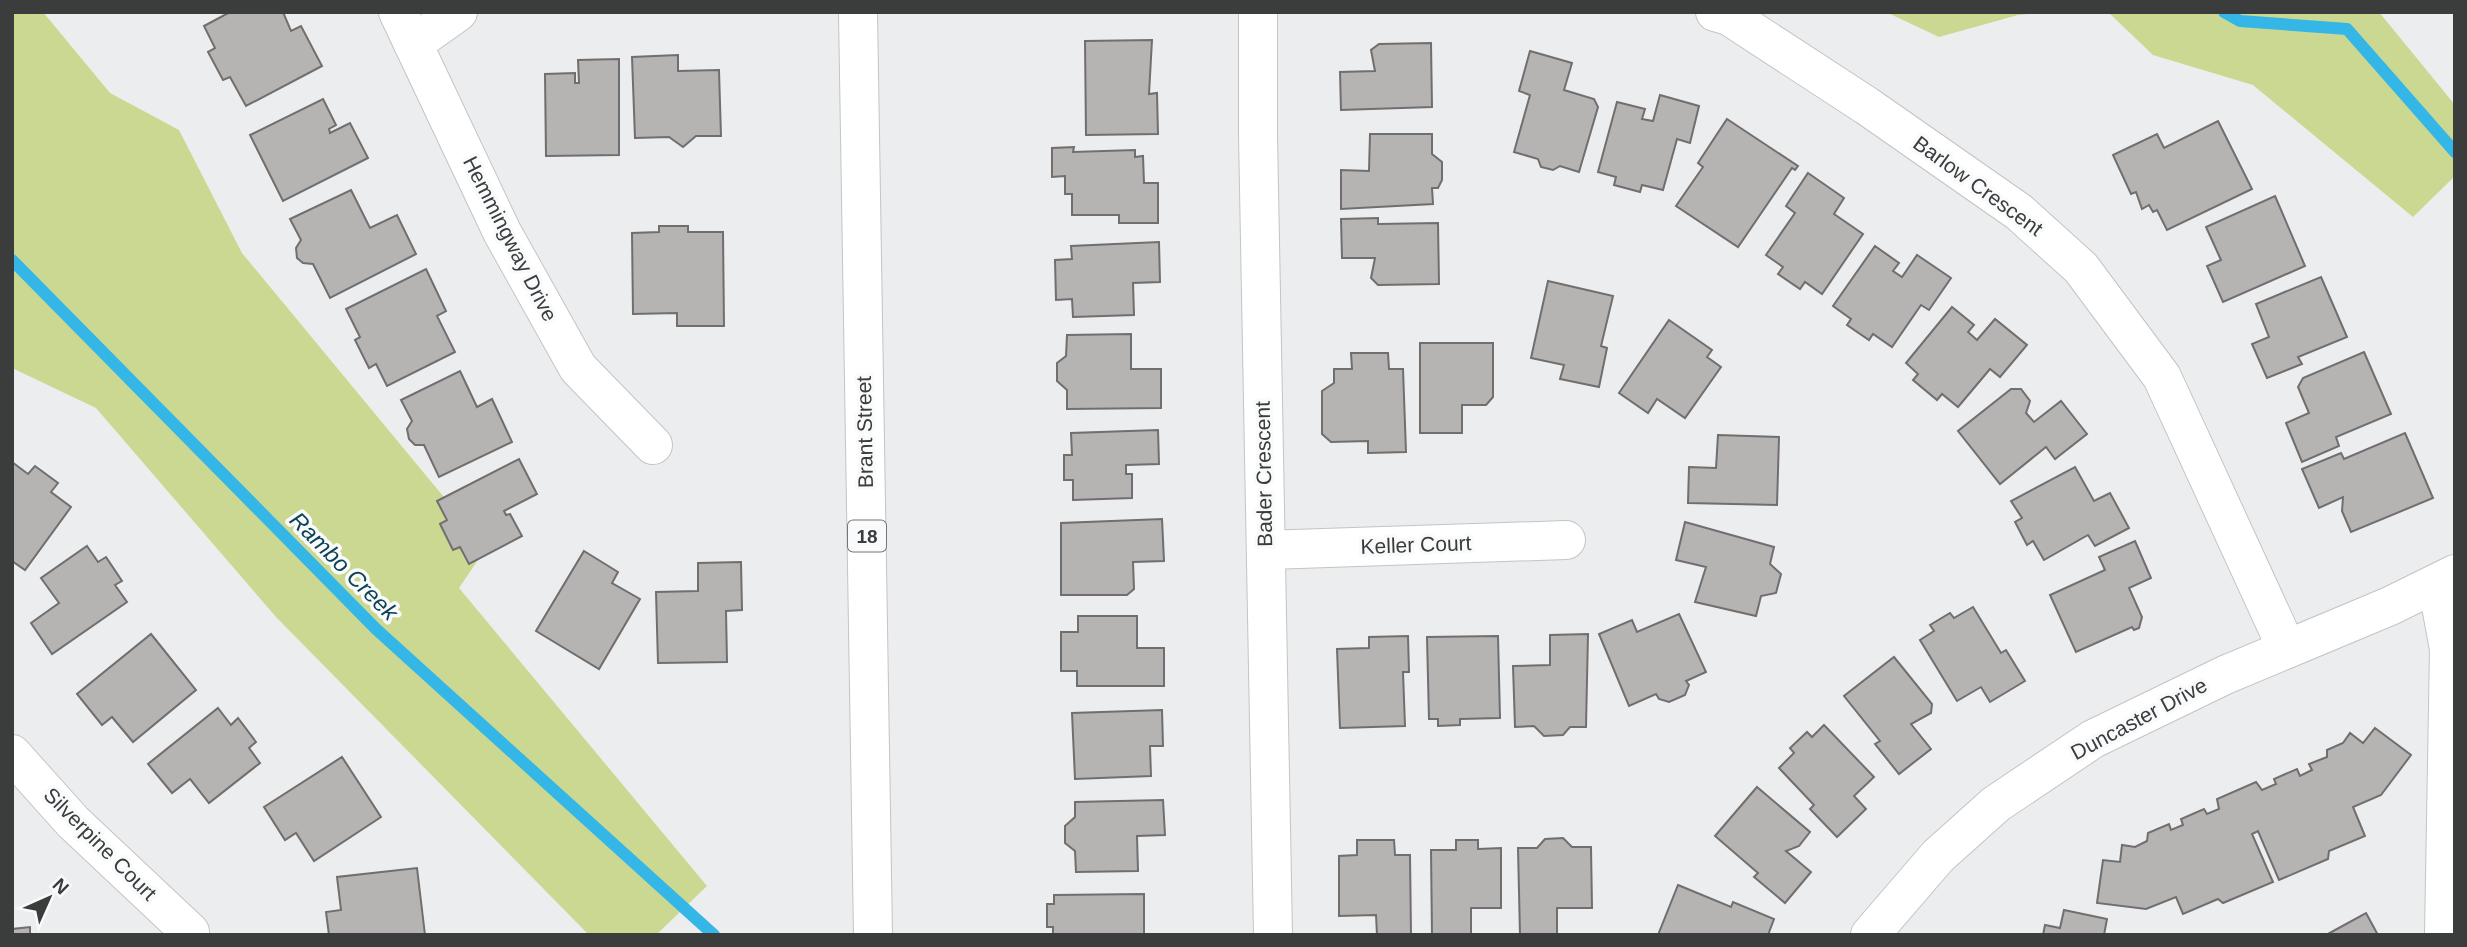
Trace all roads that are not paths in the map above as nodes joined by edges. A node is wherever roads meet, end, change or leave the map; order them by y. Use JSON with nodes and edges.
{"nodes":[{"id":1,"x":458,"y":12,"type":"edge"},
{"id":2,"x":858,"y":12,"type":"edge"},
{"id":3,"x":1258,"y":12,"type":"edge"},
{"id":4,"x":1715,"y":12,"type":"edge"},
{"id":5,"x":405,"y":28,"type":"edge"},
{"id":6,"x":653,"y":445,"type":"dead end"},
{"id":7,"x":1566,"y":540,"type":"dead end"},
{"id":8,"x":1266,"y":551,"type":"junction"},
{"id":9,"x":2446,"y":579,"type":"edge"},
{"id":10,"x":2287,"y":649,"type":"junction"},
{"id":11,"x":12,"y":754,"type":"edge"},
{"id":12,"x":190,"y":932,"type":"dead end"},
{"id":13,"x":873,"y":935,"type":"edge"},
{"id":14,"x":1273,"y":935,"type":"edge"},
{"id":15,"x":1870,"y":935,"type":"edge"},
{"id":16,"x":2444,"y":935,"type":"edge"}],
"edges":[{"from":1,"to":5,"type":"street"},
{"from":2,"to":13,"type":"street","name":"Brant Street","number":"18"},
{"from":3,"to":8,"type":"street","name":"Bader Crescent"},
{"from":4,"to":10,"type":"street","name":"Barlow Crescent"},
{"from":5,"to":6,"type":"street","name":"Hemmingway Drive"},
{"from":7,"to":8,"type":"street","name":"Keller Court"},
{"from":8,"to":14,"type":"street","name":"Bader Crescent"},
{"from":9,"to":10,"type":"street","name":"Duncaster Drive"},
{"from":9,"to":16,"type":"street"},
{"from":10,"to":15,"type":"street","name":"Duncaster Drive"},
{"from":11,"to":12,"type":"street","name":"Silverpine Court"}]}
